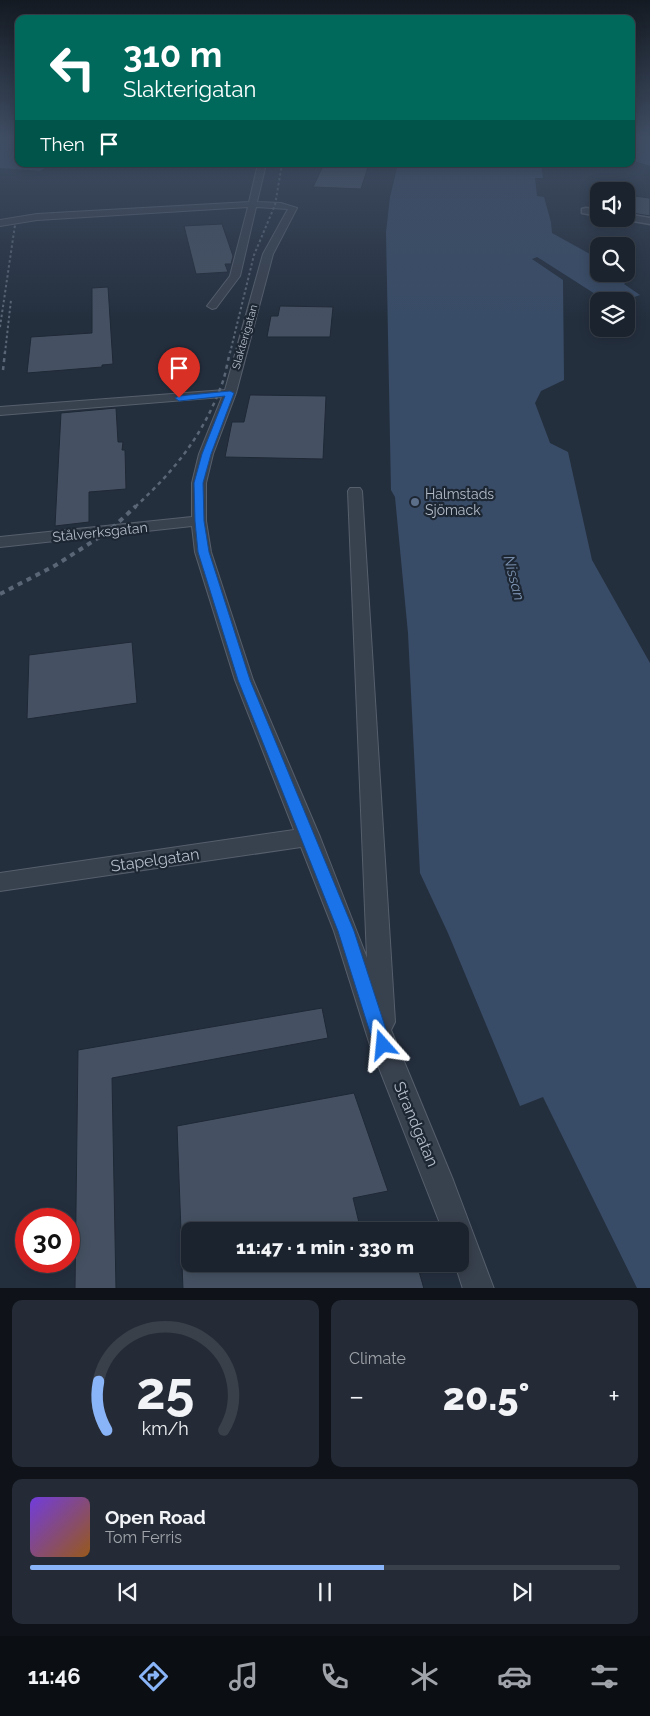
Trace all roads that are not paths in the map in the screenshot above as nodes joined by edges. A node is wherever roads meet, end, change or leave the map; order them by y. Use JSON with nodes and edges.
{"nodes":[{"id":1,"x":253,"y":199,"type":"edge"},
{"id":2,"x":252,"y":204,"type":"junction"},
{"id":3,"x":586,"y":210,"type":"dead end"},
{"id":4,"x":590,"y":211,"type":"edge"},
{"id":5,"x":635,"y":218,"type":"edge"},
{"id":6,"x":650,"y":221,"type":"edge"},
{"id":7,"x":0,"y":223,"type":"edge"},
{"id":8,"x":212,"y":306,"type":"dead end"},
{"id":9,"x":230,"y":393,"type":"junction"},
{"id":10,"x":0,"y":412,"type":"edge"},
{"id":11,"x":356,"y":491,"type":"dead end"},
{"id":12,"x":200,"y":521,"type":"junction"},
{"id":13,"x":0,"y":542,"type":"edge"},
{"id":14,"x":310,"y":837,"type":"junction"},
{"id":15,"x":0,"y":882,"type":"edge"},
{"id":16,"x":383,"y":1045,"type":"junction"},
{"id":17,"x":455,"y":1222,"type":"edge"},
{"id":18,"x":469,"y":1261,"type":"edge"},
{"id":19,"x":479,"y":1288,"type":"edge"}],
"edges":[{"from":1,"to":2,"type":"street"},
{"from":2,"to":7,"type":"street"},
{"from":2,"to":8,"type":"street"},
{"from":2,"to":9,"type":"street","name":"Slakterigatan"},
{"from":3,"to":4,"type":"street"},
{"from":5,"to":6,"type":"street"},
{"from":9,"to":10,"type":"street"},
{"from":9,"to":12,"type":"street","name":"Strandgatan"},
{"from":11,"to":16,"type":"street"},
{"from":12,"to":13,"type":"street","name":"Stålverksgatan"},
{"from":12,"to":14,"type":"street","name":"Strandgatan"},
{"from":14,"to":15,"type":"street","name":"Stapelgatan"},
{"from":14,"to":16,"type":"street","name":"Strandgatan"},
{"from":16,"to":17,"type":"street","name":"Strandgatan"},
{"from":18,"to":19,"type":"street"}]}
